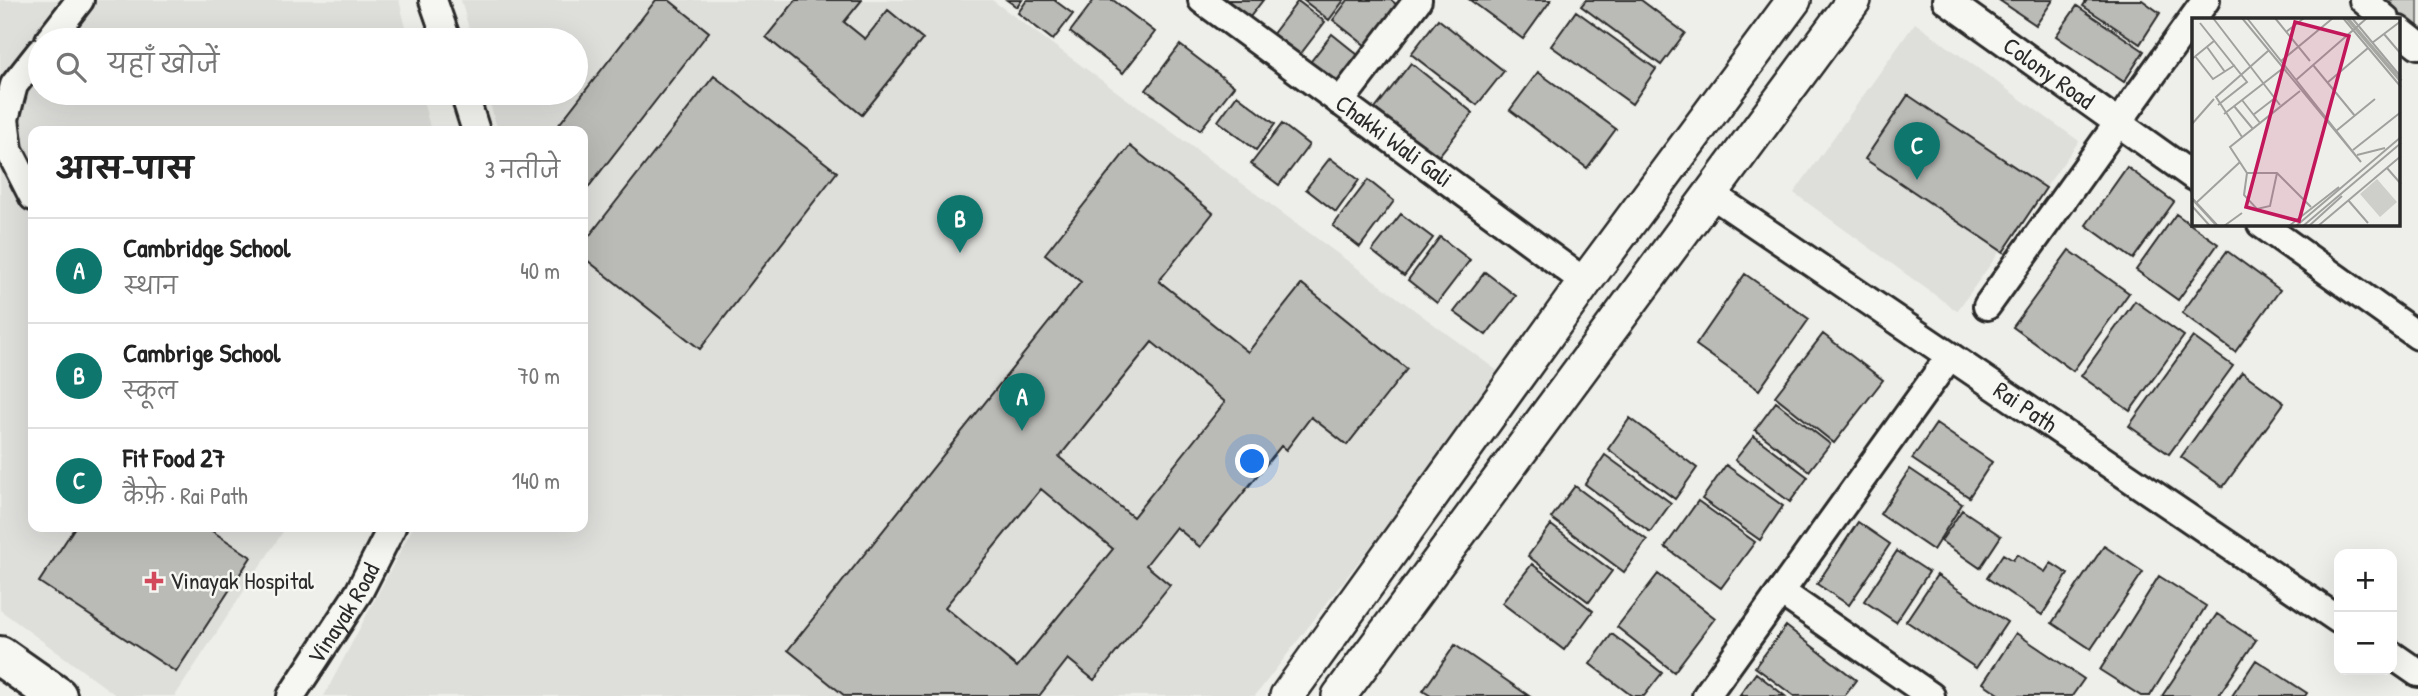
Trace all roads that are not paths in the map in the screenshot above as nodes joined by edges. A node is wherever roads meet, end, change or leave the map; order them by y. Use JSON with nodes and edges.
{"nodes":[{"id":1,"x":80,"y":0,"type":"edge"},
{"id":2,"x":433,"y":0,"type":"edge"},
{"id":3,"x":1202,"y":0,"type":"edge"},
{"id":4,"x":1794,"y":0,"type":"edge"},
{"id":5,"x":1854,"y":0,"type":"edge"},
{"id":6,"x":1946,"y":0,"type":"edge"},
{"id":7,"x":2206,"y":0,"type":"edge"},
{"id":8,"x":2363,"y":0,"type":"edge"},
{"id":9,"x":1417,"y":1,"type":"edge"},
{"id":10,"x":2193,"y":18,"type":"edge"},
{"id":11,"x":2385,"y":18,"type":"edge"},
{"id":12,"x":2192,"y":20,"type":"edge"},
{"id":13,"x":58,"y":28,"type":"edge"},
{"id":14,"x":442,"y":28,"type":"edge"},
{"id":15,"x":2400,"y":31,"type":"edge"},
{"id":16,"x":2418,"y":45,"type":"edge"},
{"id":17,"x":28,"y":68,"type":"edge"},
{"id":18,"x":1340,"y":103,"type":"junction"},
{"id":19,"x":468,"y":105,"type":"edge"},
{"id":20,"x":2118,"y":123,"type":"junction"},
{"id":21,"x":474,"y":126,"type":"edge"},
{"id":22,"x":2192,"y":176,"type":"edge"},
{"id":23,"x":28,"y":187,"type":"edge"},
{"id":24,"x":1711,"y":194,"type":"junction"},
{"id":25,"x":2264,"y":226,"type":"edge"},
{"id":26,"x":1585,"y":282,"type":"junction"},
{"id":27,"x":1987,"y":306,"type":"dead end"},
{"id":28,"x":2418,"y":336,"type":"edge"},
{"id":29,"x":1950,"y":356,"type":"junction"},
{"id":30,"x":389,"y":532,"type":"edge"},
{"id":31,"x":1781,"y":592,"type":"junction"},
{"id":32,"x":2334,"y":617,"type":"edge"},
{"id":33,"x":0,"y":656,"type":"edge"},
{"id":34,"x":2397,"y":658,"type":"edge"},
{"id":35,"x":2418,"y":673,"type":"edge"},
{"id":36,"x":57,"y":696,"type":"edge"},
{"id":37,"x":291,"y":696,"type":"edge"},
{"id":38,"x":1287,"y":696,"type":"edge"},
{"id":39,"x":1339,"y":696,"type":"edge"},
{"id":40,"x":1706,"y":696,"type":"edge"},
{"id":41,"x":1931,"y":696,"type":"edge"}],
"edges":[{"from":1,"to":13,"type":"street"},
{"from":2,"to":14,"type":"street"},
{"from":3,"to":18,"type":"street","name":"Chakki Wali Gali"},
{"from":4,"to":26,"type":"street"},
{"from":5,"to":24,"type":"street"},
{"from":6,"to":20,"type":"street","name":"Colony Road"},
{"from":7,"to":10,"type":"street","name":"Colony Road"},
{"from":8,"to":11,"type":"street"},
{"from":9,"to":18,"type":"street"},
{"from":12,"to":20,"type":"street","name":"Colony Road"},
{"from":15,"to":16,"type":"street"},
{"from":17,"to":23,"type":"street"},
{"from":18,"to":26,"type":"street","name":"Chakki Wali Gali"},
{"from":19,"to":21,"type":"street"},
{"from":20,"to":22,"type":"street","name":"Colony Road"},
{"from":20,"to":27,"type":"street"},
{"from":24,"to":29,"type":"street","name":"Rai Path"},
{"from":24,"to":39,"type":"street"},
{"from":25,"to":28,"type":"street"},
{"from":26,"to":38,"type":"street"},
{"from":29,"to":31,"type":"street"},
{"from":29,"to":32,"type":"street","name":"Rai Path"},
{"from":30,"to":37,"type":"street","name":"Vinayak Road"},
{"from":31,"to":40,"type":"street"},
{"from":31,"to":41,"type":"street"},
{"from":33,"to":36,"type":"main road"},
{"from":34,"to":35,"type":"street"}]}
